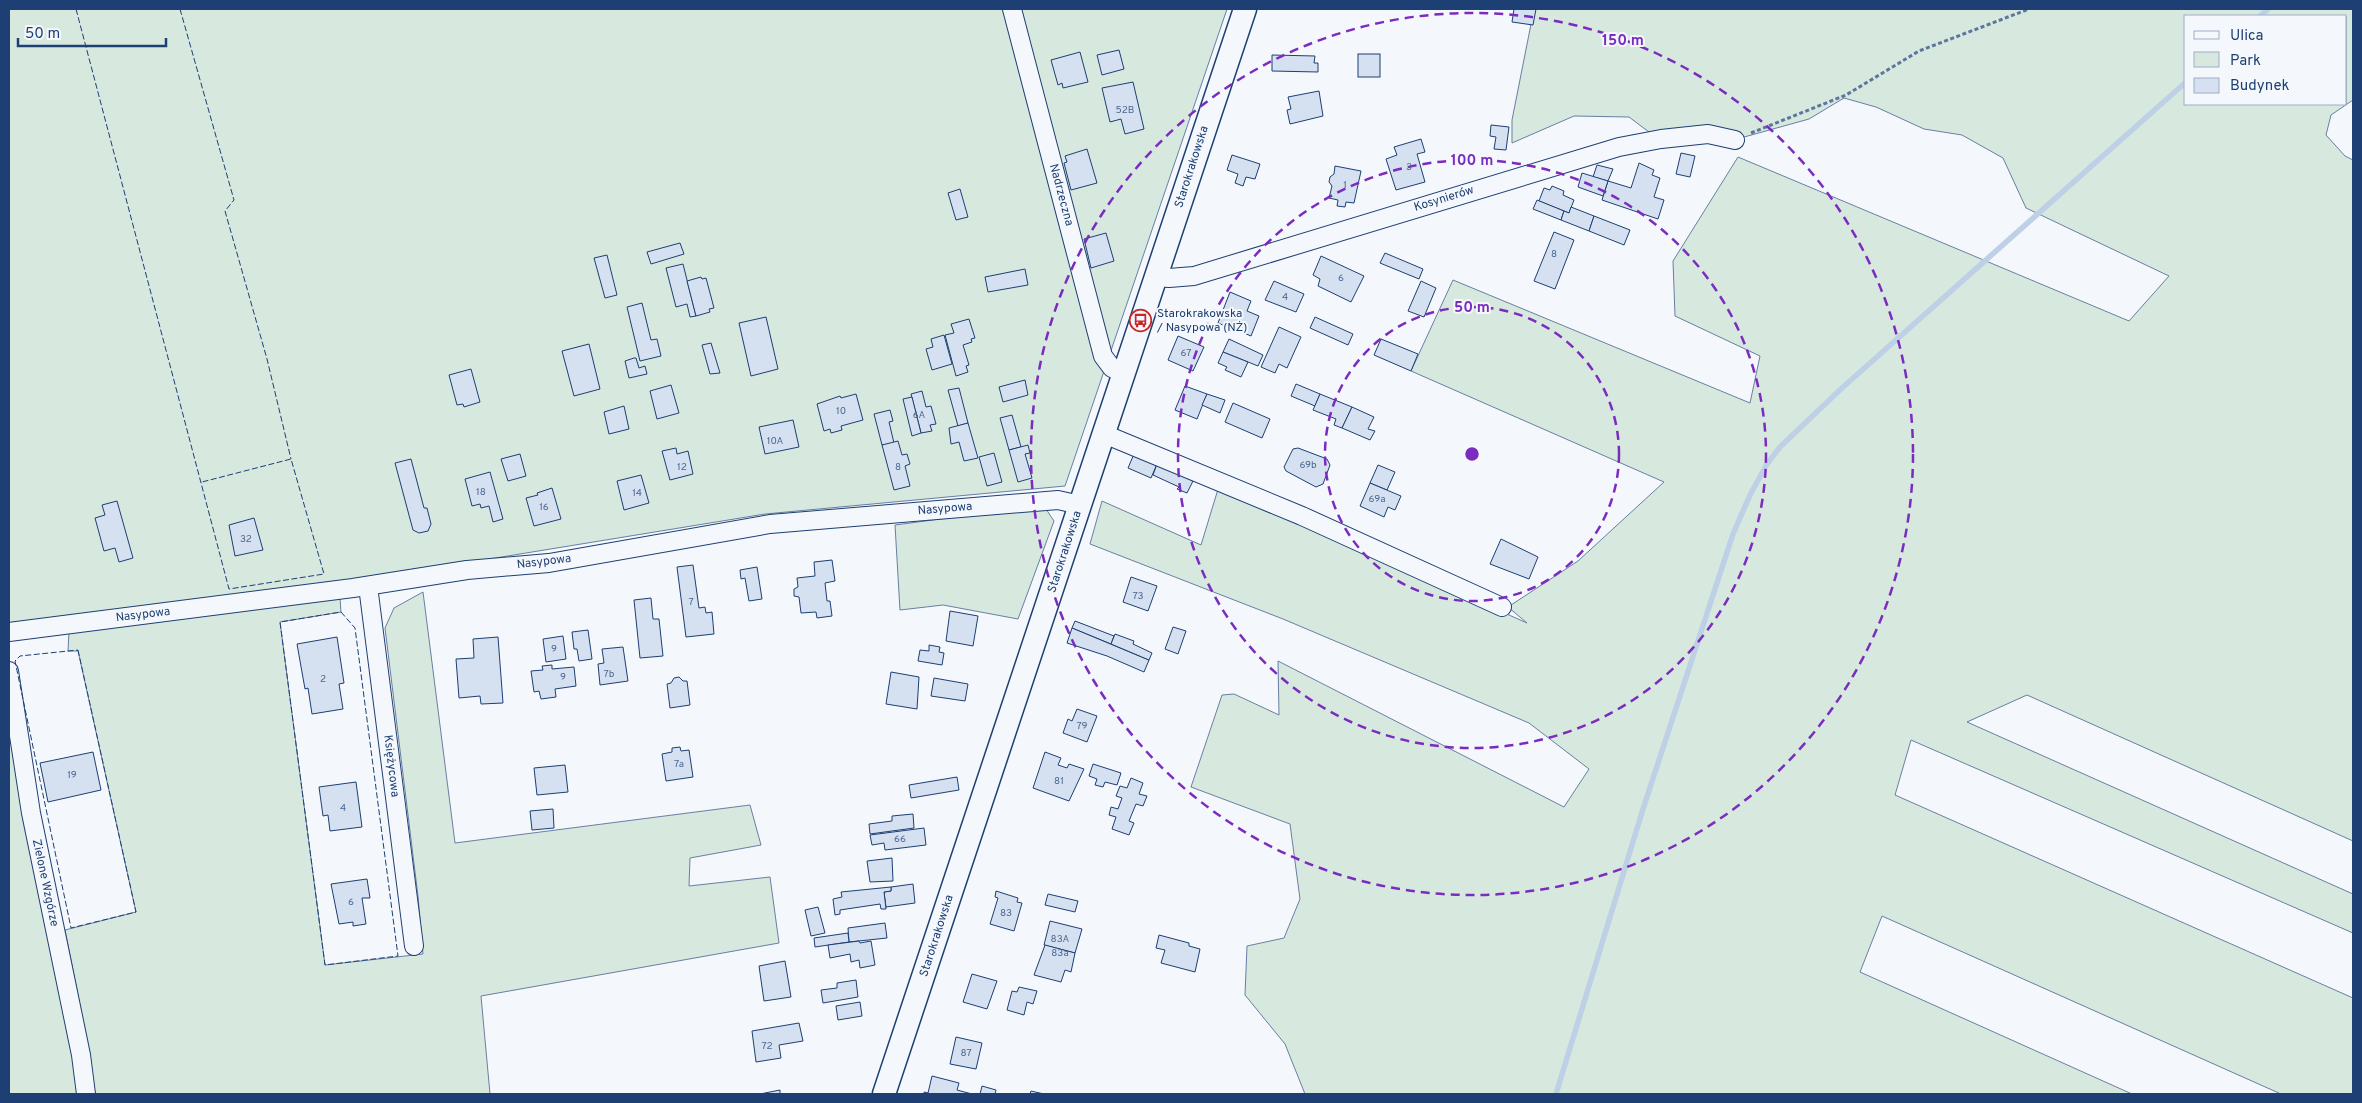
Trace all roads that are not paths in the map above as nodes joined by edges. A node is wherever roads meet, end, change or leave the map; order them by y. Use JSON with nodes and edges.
{"nodes":[{"id":1,"x":1012,"y":9,"type":"edge"},
{"id":2,"x":1244,"y":9,"type":"edge"},
{"id":3,"x":1735,"y":140,"type":"road end"},
{"id":4,"x":1156,"y":277,"type":"junction"},
{"id":5,"x":1123,"y":373,"type":"junction"},
{"id":6,"x":1104,"y":434,"type":"junction"},
{"id":7,"x":1080,"y":505,"type":"junction"},
{"id":8,"x":368,"y":586,"type":"junction"},
{"id":9,"x":1502,"y":607,"type":"dead end"},
{"id":10,"x":9,"y":632,"type":"edge"},
{"id":11,"x":9,"y":670,"type":"edge"},
{"id":12,"x":414,"y":946,"type":"dead end"},
{"id":13,"x":86,"y":1094,"type":"edge"},
{"id":14,"x":884,"y":1094,"type":"edge"}],
"edges":[{"from":1,"to":5,"type":"street","name":"Nadrzeczna"},
{"from":2,"to":4,"type":"street","name":"Starokrakowska"},
{"from":3,"to":4,"type":"street","name":"Kosynierów"},
{"from":4,"to":5,"type":"street","name":"Starokrakowska"},
{"from":5,"to":6,"type":"street","name":"Starokrakowska"},
{"from":6,"to":7,"type":"street","name":"Starokrakowska"},
{"from":6,"to":9,"type":"street"},
{"from":7,"to":8,"type":"street","name":"Nasypowa"},
{"from":7,"to":14,"type":"street","name":"Starokrakowska"},
{"from":8,"to":10,"type":"street","name":"Nasypowa"},
{"from":8,"to":12,"type":"street","name":"Księżycowa"},
{"from":11,"to":13,"type":"street","name":"Zielone Wzgórze"}]}
